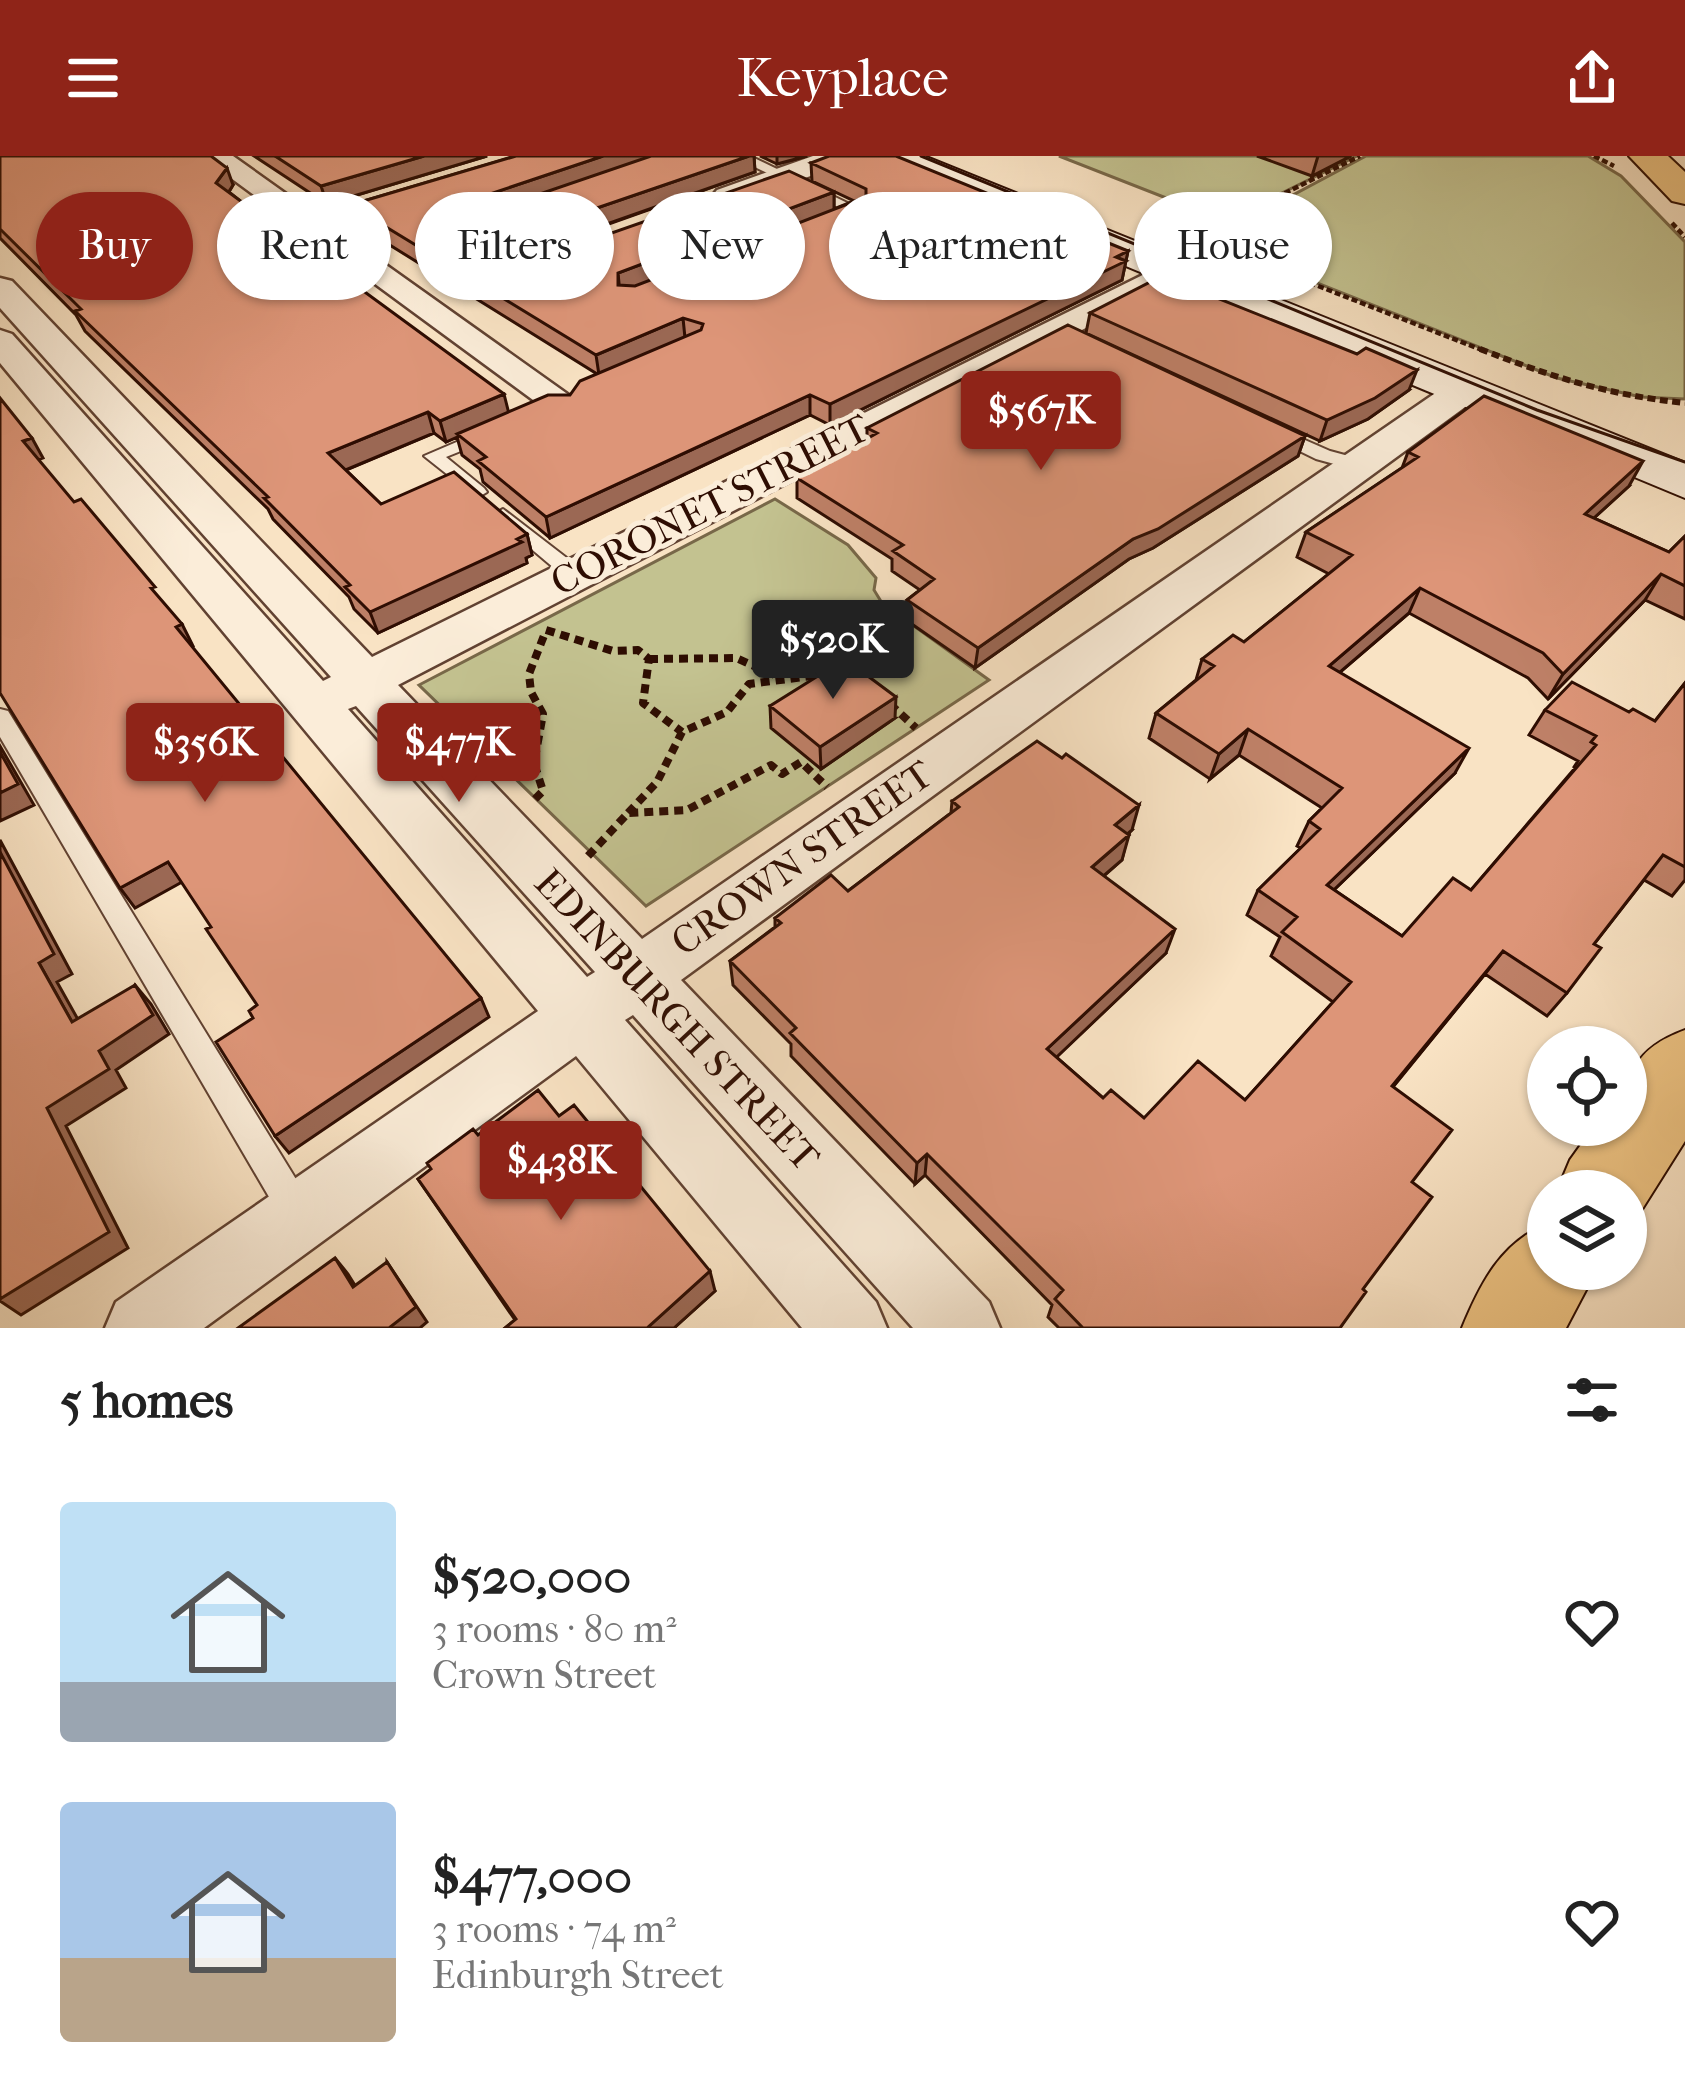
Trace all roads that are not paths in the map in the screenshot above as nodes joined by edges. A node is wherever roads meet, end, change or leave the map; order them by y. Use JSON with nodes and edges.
{"nodes":[{"id":1,"x":215,"y":156,"type":"edge"},
{"id":2,"x":739,"y":156,"type":"edge"},
{"id":3,"x":840,"y":156,"type":"edge"},
{"id":4,"x":893,"y":156,"type":"edge"},
{"id":5,"x":961,"y":156,"type":"edge"},
{"id":6,"x":1654,"y":159,"type":"edge"},
{"id":7,"x":783,"y":176,"type":"junction"},
{"id":8,"x":265,"y":192,"type":"edge"},
{"id":9,"x":738,"y":192,"type":"edge"},
{"id":10,"x":1685,"y":193,"type":"edge"},
{"id":11,"x":816,"y":227,"type":"edge"},
{"id":12,"x":1134,"y":230,"type":"edge"},
{"id":13,"x":1134,"y":236,"type":"edge"},
{"id":14,"x":391,"y":282,"type":"edge"},
{"id":15,"x":0,"y":288,"type":"edge"},
{"id":16,"x":1134,"y":290,"type":"edge"},
{"id":17,"x":1281,"y":300,"type":"edge"},
{"id":18,"x":1309,"y":300,"type":"edge"},
{"id":19,"x":0,"y":340,"type":"edge"},
{"id":20,"x":1462,"y":391,"type":"junction"},
{"id":21,"x":560,"y":403,"type":"edge"},
{"id":22,"x":516,"y":422,"type":"edge"},
{"id":23,"x":1261,"y":426,"type":"edge"},
{"id":24,"x":1685,"y":436,"type":"edge"},
{"id":25,"x":1360,"y":465,"type":"junction"},
{"id":26,"x":1685,"y":482,"type":"edge"},
{"id":27,"x":574,"y":574,"type":"junction"},
{"id":28,"x":364,"y":681,"type":"junction"},
{"id":29,"x":315,"y":706,"type":"junction"},
{"id":30,"x":0,"y":717,"type":"edge"},
{"id":31,"x":637,"y":976,"type":"junction"},
{"id":32,"x":581,"y":1015,"type":"junction"},
{"id":33,"x":1685,"y":1068,"type":"edge"},
{"id":34,"x":1616,"y":1170,"type":"edge"},
{"id":35,"x":299,"y":1216,"type":"junction"},
{"id":36,"x":1536,"y":1290,"type":"edge"},
{"id":37,"x":142,"y":1328,"type":"edge"},
{"id":38,"x":850,"y":1328,"type":"edge"},
{"id":39,"x":963,"y":1328,"type":"edge"},
{"id":40,"x":1510,"y":1328,"type":"edge"}],
"edges":[{"from":1,"to":8,"type":"street"},
{"from":2,"to":7,"type":"lane"},
{"from":3,"to":7,"type":"street"},
{"from":4,"to":13,"type":"main road"},
{"from":5,"to":12,"type":"main road"},
{"from":6,"to":10,"type":"main road"},
{"from":7,"to":9,"type":"street"},
{"from":7,"to":11,"type":"lane"},
{"from":14,"to":21,"type":"street"},
{"from":15,"to":28,"type":"street","name":"EDINBURGH STREET"},
{"from":16,"to":27,"type":"street","name":"CORONET STREET"},
{"from":17,"to":20,"type":"main road"},
{"from":18,"to":24,"type":"main road"},
{"from":19,"to":29,"type":"street","name":"EDINBURGH STREET"},
{"from":20,"to":25,"type":"street","name":"CROWN STREET"},
{"from":20,"to":26,"type":"main road"},
{"from":22,"to":27,"type":"lane"},
{"from":23,"to":25,"type":"lane"},
{"from":25,"to":31,"type":"street","name":"CROWN STREET"},
{"from":27,"to":28,"type":"street","name":"CORONET STREET"},
{"from":28,"to":29,"type":"street","name":"CORONET STREET"},
{"from":28,"to":31,"type":"street","name":"EDINBURGH STREET"},
{"from":29,"to":32,"type":"street","name":"EDINBURGH STREET"},
{"from":30,"to":35,"type":"lane"},
{"from":31,"to":32,"type":"street","name":"CROWN STREET"},
{"from":31,"to":39,"type":"street","name":"EDINBURGH STREET"},
{"from":32,"to":35,"type":"street","name":"CROWN STREET"},
{"from":32,"to":38,"type":"street","name":"EDINBURGH STREET"},
{"from":33,"to":34,"type":"main road"},
{"from":35,"to":37,"type":"street","name":"CROWN STREET"},
{"from":36,"to":40,"type":"main road"}]}
